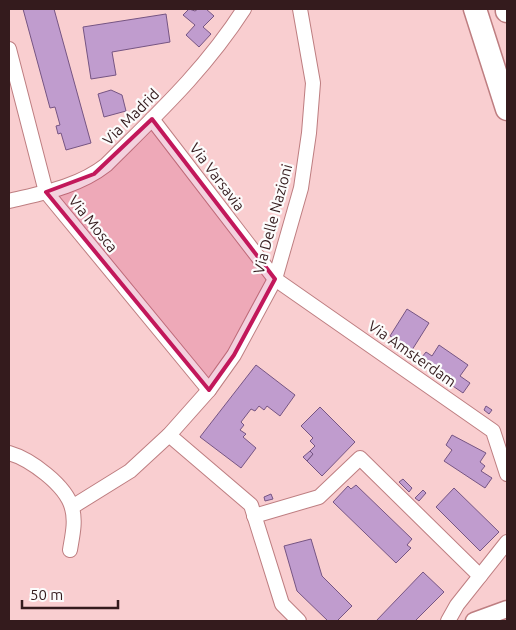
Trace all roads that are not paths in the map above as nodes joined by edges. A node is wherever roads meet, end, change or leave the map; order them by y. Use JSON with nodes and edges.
{"nodes":[{"id":1,"x":244,"y":9,"type":"edge"},
{"id":2,"x":300,"y":9,"type":"edge"},
{"id":3,"x":475,"y":9,"type":"edge"},
{"id":4,"x":9,"y":49,"type":"edge"},
{"id":5,"x":507,"y":109,"type":"edge"},
{"id":6,"x":152,"y":119,"type":"junction"},
{"id":7,"x":46,"y":192,"type":"junction"},
{"id":8,"x":9,"y":201,"type":"edge"},
{"id":9,"x":275,"y":279,"type":"junction"},
{"id":10,"x":209,"y":390,"type":"junction"},
{"id":11,"x":169,"y":436,"type":"junction"},
{"id":12,"x":9,"y":453,"type":"edge"},
{"id":13,"x":507,"y":474,"type":"edge"},
{"id":14,"x":72,"y":507,"type":"junction"},
{"id":15,"x":254,"y":516,"type":"junction"},
{"id":16,"x":507,"y":542,"type":"edge"},
{"id":17,"x":70,"y":550,"type":"dead end"},
{"id":18,"x":480,"y":576,"type":"junction"},
{"id":19,"x":507,"y":609,"type":"edge"},
{"id":20,"x":299,"y":621,"type":"edge"},
{"id":21,"x":448,"y":621,"type":"edge"},
{"id":22,"x":474,"y":621,"type":"edge"}],
"edges":[{"from":1,"to":6,"type":"street","name":"Via Madrid"},
{"from":2,"to":9,"type":"street","name":"Via Delle Nazioni"},
{"from":3,"to":5,"type":"highway"},
{"from":4,"to":7,"type":"street","name":"Via Mosca"},
{"from":6,"to":7,"type":"street","name":"Via Madrid"},
{"from":6,"to":9,"type":"street","name":"Via Varsavia"},
{"from":7,"to":8,"type":"street","name":"Via Madrid"},
{"from":7,"to":10,"type":"street","name":"Via Mosca"},
{"from":9,"to":10,"type":"street","name":"Via Delle Nazioni"},
{"from":9,"to":13,"type":"street","name":"Via Amsterdam"},
{"from":10,"to":11,"type":"street","name":"Via Delle Nazioni"},
{"from":11,"to":14,"type":"street","name":"Via Delle Nazioni"},
{"from":11,"to":15,"type":"street"},
{"from":12,"to":14,"type":"street"},
{"from":14,"to":17,"type":"street"},
{"from":15,"to":18,"type":"street"},
{"from":15,"to":20,"type":"street"},
{"from":16,"to":18,"type":"street"},
{"from":18,"to":21,"type":"street"},
{"from":19,"to":22,"type":"street"}]}
